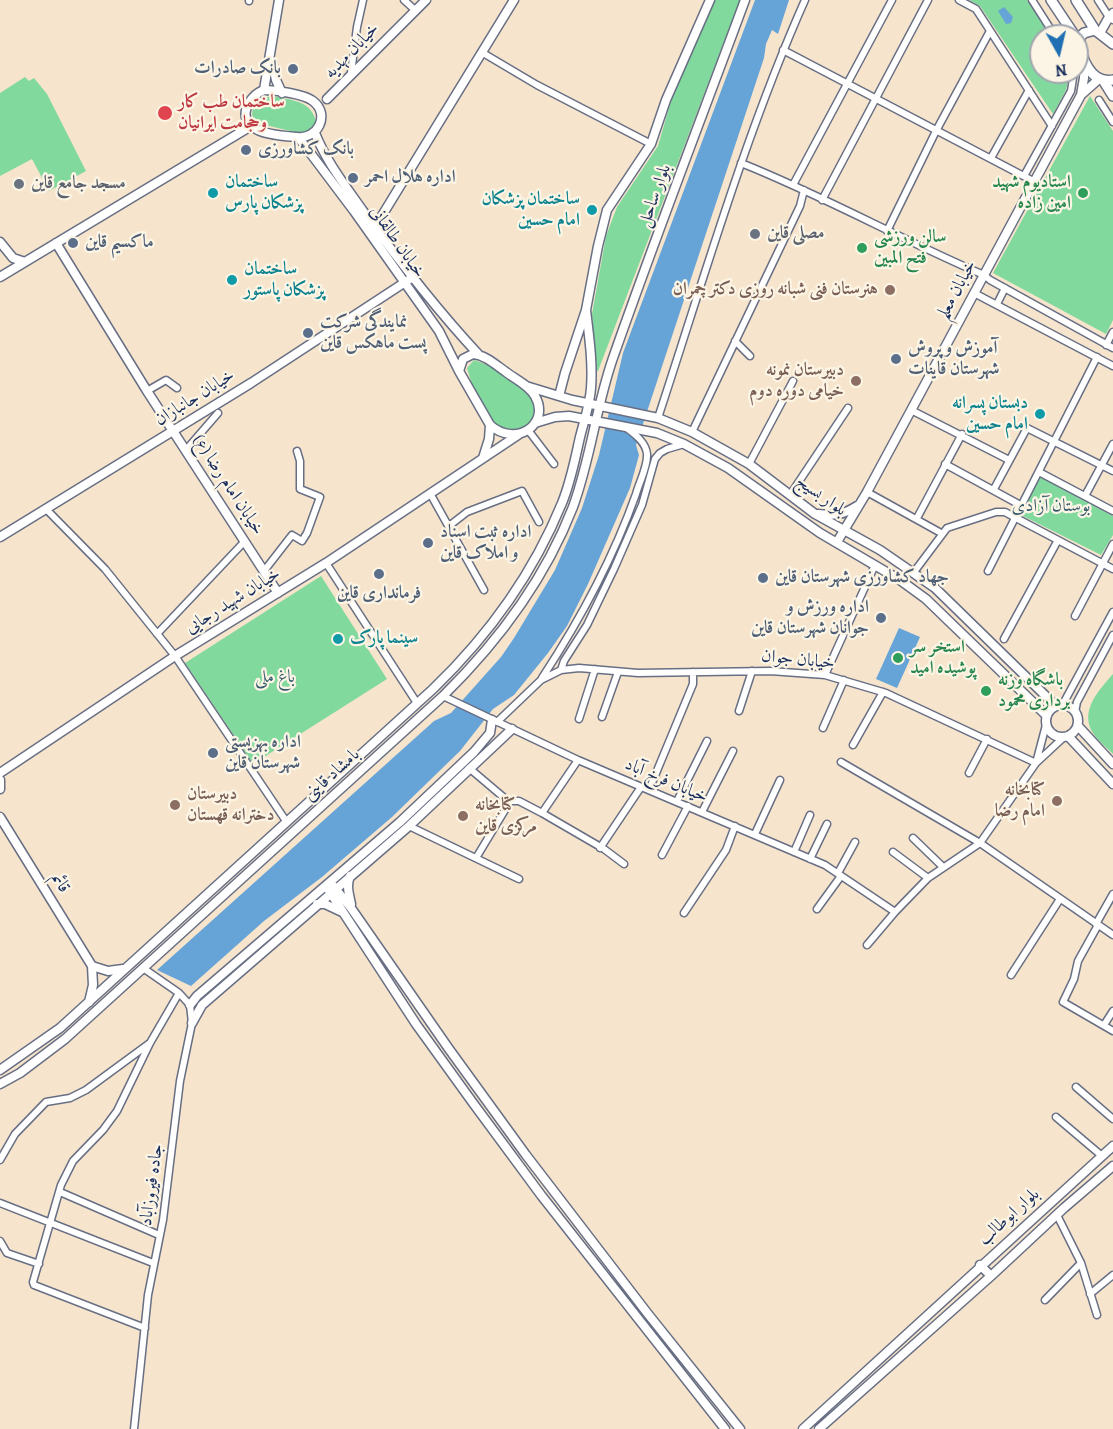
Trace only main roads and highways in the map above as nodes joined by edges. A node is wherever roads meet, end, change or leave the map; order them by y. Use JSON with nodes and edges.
{"nodes":[{"id":1,"x":279,"y":0,"type":"edge"},
{"id":2,"x":426,"y":0,"type":"edge"},
{"id":3,"x":514,"y":0,"type":"edge"},
{"id":4,"x":710,"y":0,"type":"edge"},
{"id":5,"x":745,"y":0,"type":"edge"},
{"id":6,"x":1051,"y":0,"type":"edge"},
{"id":7,"x":1076,"y":0,"type":"edge"},
{"id":8,"x":1112,"y":17,"type":"edge"},
{"id":9,"x":1067,"y":24,"type":"edge"},
{"id":10,"x":1098,"y":31,"type":"junction"},
{"id":11,"x":1089,"y":32,"type":"edge"},
{"id":12,"x":1113,"y":44,"type":"edge"},
{"id":13,"x":272,"y":53,"type":"junction"},
{"id":14,"x":1089,"y":68,"type":"edge"},
{"id":15,"x":1101,"y":80,"type":"junction"},
{"id":16,"x":1113,"y":80,"type":"edge"},
{"id":17,"x":1083,"y":84,"type":"edge"},
{"id":18,"x":264,"y":90,"type":"junction"},
{"id":19,"x":282,"y":93,"type":"junction"},
{"id":20,"x":1081,"y":95,"type":"junction"},
{"id":21,"x":1113,"y":96,"type":"edge"},
{"id":22,"x":309,"y":98,"type":"junction"},
{"id":23,"x":327,"y":99,"type":"junction"},
{"id":24,"x":322,"y":118,"type":"junction"},
{"id":25,"x":251,"y":126,"type":"junction"},
{"id":26,"x":315,"y":133,"type":"junction"},
{"id":27,"x":299,"y":138,"type":"junction"},
{"id":28,"x":375,"y":227,"type":"junction"},
{"id":29,"x":0,"y":242,"type":"edge"},
{"id":30,"x":56,"y":243,"type":"junction"},
{"id":31,"x":25,"y":262,"type":"junction"},
{"id":32,"x":0,"y":264,"type":"edge"},
{"id":33,"x":3,"y":275,"type":"edge"},
{"id":34,"x":410,"y":280,"type":"junction"},
{"id":35,"x":586,"y":310,"type":"junction"},
{"id":36,"x":479,"y":355,"type":"junction"},
{"id":37,"x":459,"y":371,"type":"junction"},
{"id":38,"x":526,"y":386,"type":"junction"},
{"id":39,"x":559,"y":396,"type":"junction"},
{"id":40,"x":588,"y":402,"type":"junction"},
{"id":41,"x":600,"y":405,"type":"junction"},
{"id":42,"x":584,"y":420,"type":"junction"},
{"id":43,"x":535,"y":423,"type":"junction"},
{"id":44,"x":597,"y":423,"type":"junction"},
{"id":45,"x":490,"y":425,"type":"junction"},
{"id":46,"x":173,"y":430,"type":"junction"},
{"id":47,"x":519,"y":435,"type":"junction"},
{"id":48,"x":483,"y":458,"type":"junction"},
{"id":49,"x":569,"y":482,"type":"junction"},
{"id":50,"x":579,"y":486,"type":"junction"},
{"id":51,"x":860,"y":505,"type":"junction"},
{"id":52,"x":815,"y":514,"type":"junction"},
{"id":53,"x":844,"y":531,"type":"junction"},
{"id":54,"x":0,"y":537,"type":"edge"},
{"id":55,"x":837,"y":543,"type":"junction"},
{"id":56,"x":278,"y":593,"type":"junction"},
{"id":57,"x":1059,"y":705,"type":"junction"},
{"id":58,"x":1046,"y":715,"type":"junction"},
{"id":59,"x":495,"y":721,"type":"road end"},
{"id":60,"x":1078,"y":726,"type":"junction"},
{"id":61,"x":512,"y":729,"type":"road end"},
{"id":62,"x":1066,"y":736,"type":"junction"},
{"id":63,"x":1113,"y":764,"type":"edge"},
{"id":64,"x":0,"y":773,"type":"edge"},
{"id":65,"x":0,"y":780,"type":"edge"},
{"id":66,"x":1113,"y":784,"type":"edge"},
{"id":67,"x":0,"y":789,"type":"edge"},
{"id":68,"x":0,"y":817,"type":"edge"},
{"id":69,"x":236,"y":868,"type":"junction"},
{"id":70,"x":351,"y":875,"type":"junction"},
{"id":71,"x":244,"y":876,"type":"junction"},
{"id":72,"x":330,"y":887,"type":"junction"},
{"id":73,"x":317,"y":904,"type":"junction"},
{"id":74,"x":351,"y":908,"type":"junction"},
{"id":75,"x":342,"y":912,"type":"junction"},
{"id":76,"x":92,"y":966,"type":"junction"},
{"id":77,"x":125,"y":969,"type":"junction"},
{"id":78,"x":88,"y":1002,"type":"junction"},
{"id":79,"x":190,"y":1005,"type":"road end"},
{"id":80,"x":192,"y":1023,"type":"road end"},
{"id":81,"x":0,"y":1070,"type":"edge"},
{"id":82,"x":0,"y":1084,"type":"edge"},
{"id":83,"x":1113,"y":1146,"type":"edge"},
{"id":84,"x":1113,"y":1166,"type":"edge"},
{"id":85,"x":1055,"y":1198,"type":"junction"},
{"id":86,"x":1064,"y":1208,"type":"junction"},
{"id":87,"x":980,"y":1265,"type":"junction"},
{"id":88,"x":991,"y":1276,"type":"junction"},
{"id":89,"x":725,"y":1429,"type":"edge"},
{"id":90,"x":740,"y":1429,"type":"edge"},
{"id":91,"x":803,"y":1429,"type":"edge"},
{"id":92,"x":819,"y":1429,"type":"edge"}],
"edges":[{"from":1,"to":13,"type":"main road"},
{"from":2,"to":23,"type":"main road","name":"خیابان مهدیه"},
{"from":3,"to":28,"type":"main road"},
{"from":4,"to":35,"type":"main road","name":"بلوار ساحل"},
{"from":5,"to":41,"type":"main road","name":"بلوار ساحل"},
{"from":6,"to":9,"type":"main road"},
{"from":7,"to":10,"type":"main road"},
{"from":8,"to":10,"type":"main road"},
{"from":10,"to":11,"type":"main road"},
{"from":10,"to":12,"type":"main road"},
{"from":13,"to":18,"type":"main road"},
{"from":13,"to":19,"type":"main road"},
{"from":14,"to":15,"type":"main road"},
{"from":15,"to":16,"type":"main road"},
{"from":15,"to":20,"type":"main road"},
{"from":15,"to":21,"type":"main road"},
{"from":17,"to":20,"type":"main road"},
{"from":18,"to":19,"type":"main road"},
{"from":18,"to":25,"type":"main road"},
{"from":19,"to":22,"type":"main road"},
{"from":20,"to":51,"type":"main road","name":"خیابان معلم"},
{"from":22,"to":23,"type":"main road"},
{"from":22,"to":24,"type":"main road"},
{"from":23,"to":24,"type":"main road"},
{"from":24,"to":26,"type":"main road"},
{"from":25,"to":27,"type":"main road"},
{"from":25,"to":30,"type":"main road"},
{"from":26,"to":27,"type":"main road"},
{"from":26,"to":28,"type":"main road","name":"خیابان طالقانی"},
{"from":27,"to":34,"type":"main road","name":"خیابان طالقانی"},
{"from":28,"to":34,"type":"main road","name":"خیابان طالقانی"},
{"from":29,"to":31,"type":"main road"},
{"from":30,"to":31,"type":"main road"},
{"from":30,"to":46,"type":"main road","name":"خیابان امام رضا (ع)"},
{"from":31,"to":33,"type":"main road"},
{"from":32,"to":33,"type":"main road"},
{"from":34,"to":36,"type":"main road","name":"خیابان طالقانی"},
{"from":34,"to":37,"type":"main road","name":"خیابان طالقانی"},
{"from":34,"to":46,"type":"main road","name":"خیابان جانبازان"},
{"from":35,"to":39,"type":"main road","name":"بلوار ساحل"},
{"from":35,"to":40,"type":"main road","name":"بلوار ساحل"},
{"from":36,"to":37,"type":"main road"},
{"from":36,"to":38,"type":"main road","name":"خیابان طالقانی"},
{"from":37,"to":45,"type":"main road","name":"خیابان طالقانی"},
{"from":38,"to":39,"type":"main road","name":"بلوار بسیج"},
{"from":38,"to":43,"type":"main road"},
{"from":39,"to":40,"type":"main road","name":"بلوار بسیج"},
{"from":40,"to":41,"type":"main road","name":"بلوار بسیج"},
{"from":40,"to":42,"type":"main road","name":"بلوار ساحل"},
{"from":41,"to":44,"type":"main road","name":"بلوار ساحل"},
{"from":41,"to":52,"type":"main road","name":"بلوار بسیج"},
{"from":42,"to":43,"type":"main road","name":"بلوار بسیج"},
{"from":42,"to":44,"type":"main road","name":"بلوار بسیج"},
{"from":42,"to":49,"type":"main road","name":"بامشاد قاینی"},
{"from":43,"to":47,"type":"main road","name":"خیابان شهید رجایی"},
{"from":44,"to":50,"type":"main road","name":"بامشاد قاینی"},
{"from":44,"to":55,"type":"main road","name":"بلوار بسیج"},
{"from":45,"to":47,"type":"main road"},
{"from":45,"to":48,"type":"main road"},
{"from":46,"to":54,"type":"main road","name":"خیابان جانبازان"},
{"from":46,"to":56,"type":"main road","name":"خیابان امام رضا (ع)"},
{"from":47,"to":48,"type":"main road","name":"خیابان شهید رجایی"},
{"from":48,"to":56,"type":"main road","name":"خیابان شهید رجایی"},
{"from":49,"to":50,"type":"main road"},
{"from":49,"to":69,"type":"main road","name":"بامشاد قاینی"},
{"from":50,"to":71,"type":"main road","name":"بامشاد قاینی"},
{"from":51,"to":52,"type":"main road"},
{"from":51,"to":53,"type":"main road","name":"خیابان معلم"},
{"from":52,"to":53,"type":"main road","name":"بلوار بسیج"},
{"from":53,"to":55,"type":"main road","name":"خیابان معلم"},
{"from":53,"to":57,"type":"main road","name":"بلوار بسیج"},
{"from":55,"to":58,"type":"main road","name":"بلوار بسیج"},
{"from":56,"to":64,"type":"main road","name":"خیابان شهید رجایی"},
{"from":57,"to":58,"type":"main road"},
{"from":57,"to":60,"type":"main road"},
{"from":58,"to":62,"type":"main road"},
{"from":59,"to":72,"type":"main road"},
{"from":60,"to":62,"type":"main road"},
{"from":60,"to":63,"type":"main road"},
{"from":61,"to":70,"type":"main road"},
{"from":62,"to":66,"type":"main road"},
{"from":65,"to":67,"type":"main road"},
{"from":68,"to":76,"type":"main road","name":"قائم"},
{"from":69,"to":71,"type":"main road"},
{"from":69,"to":77,"type":"main road","name":"بامشاد قاینی"},
{"from":70,"to":72,"type":"main road"},
{"from":70,"to":74,"type":"main road"},
{"from":71,"to":82,"type":"main road","name":"بامشاد قاینی"},
{"from":72,"to":73,"type":"main road"},
{"from":72,"to":74,"type":"main road"},
{"from":72,"to":75,"type":"main road"},
{"from":72,"to":79,"type":"main road"},
{"from":73,"to":75,"type":"main road"},
{"from":73,"to":80,"type":"main road"},
{"from":74,"to":90,"type":"main road"},
{"from":75,"to":89,"type":"main road"},
{"from":76,"to":77,"type":"main road"},
{"from":76,"to":78,"type":"main road"},
{"from":77,"to":78,"type":"main road","name":"بامشاد قاینی"},
{"from":78,"to":81,"type":"main road","name":"بامشاد قاینی"},
{"from":83,"to":85,"type":"main road","name":"بلوار ابوطالب"},
{"from":84,"to":86,"type":"main road","name":"بلوار ابوطالب"},
{"from":85,"to":86,"type":"main road"},
{"from":85,"to":87,"type":"main road","name":"بلوار ابوطالب"},
{"from":86,"to":88,"type":"main road","name":"بلوار ابوطالب"},
{"from":87,"to":88,"type":"main road","name":"بلوار ابوطالب"},
{"from":87,"to":91,"type":"main road"},
{"from":88,"to":92,"type":"main road"}]}
